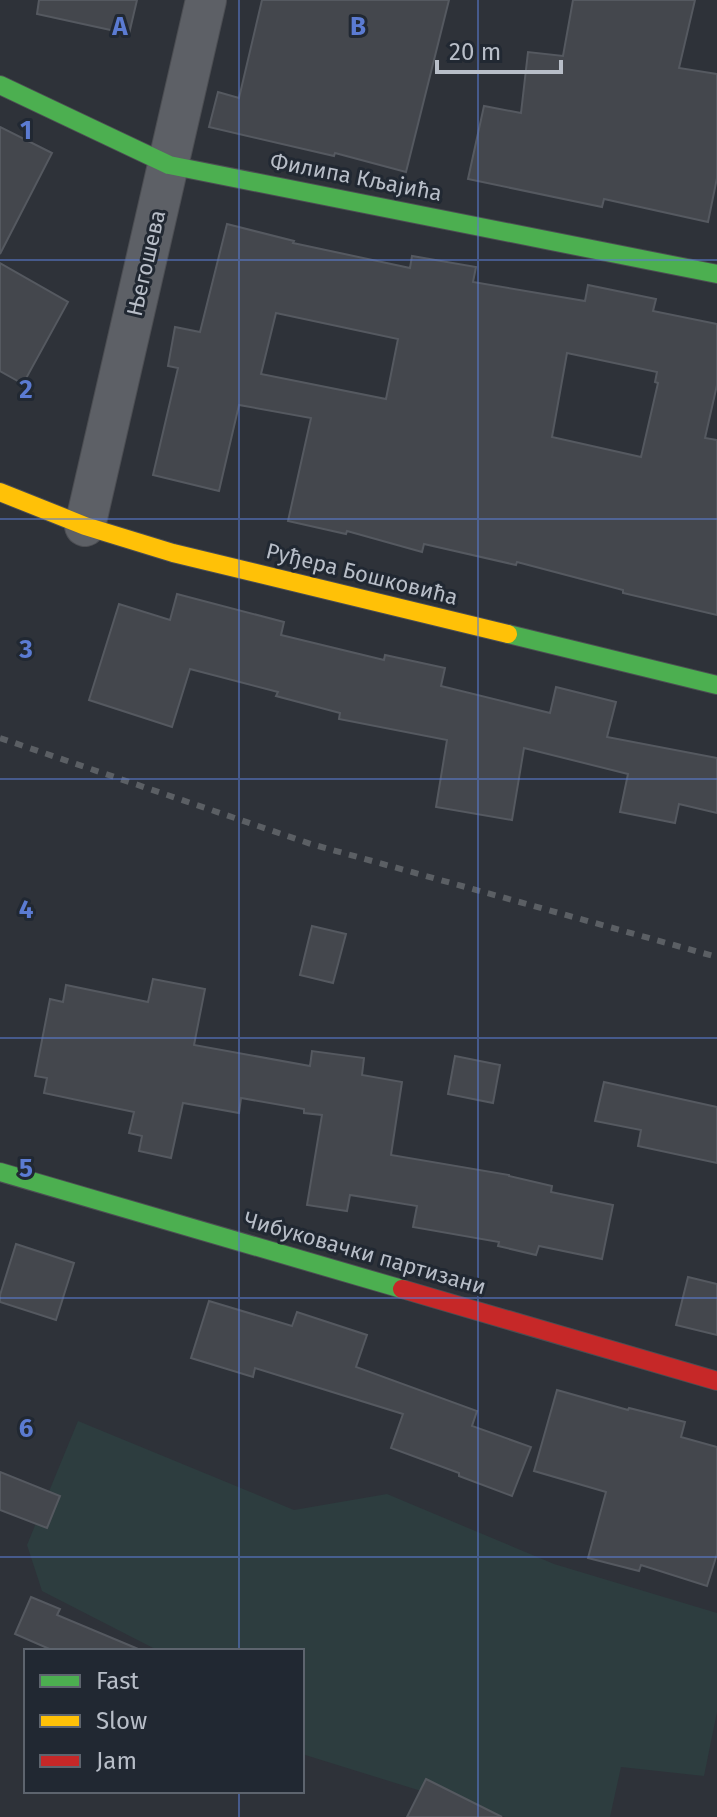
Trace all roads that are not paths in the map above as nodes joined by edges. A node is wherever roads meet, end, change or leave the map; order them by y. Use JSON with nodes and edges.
{"nodes":[{"id":1,"x":206,"y":0,"type":"edge"},
{"id":2,"x":0,"y":85,"type":"edge"},
{"id":3,"x":169,"y":165,"type":"junction"},
{"id":4,"x":717,"y":274,"type":"edge"},
{"id":5,"x":0,"y":492,"type":"edge"},
{"id":6,"x":85,"y":526,"type":"junction"},
{"id":7,"x":717,"y":685,"type":"edge"},
{"id":8,"x":0,"y":1172,"type":"edge"},
{"id":9,"x":717,"y":1381,"type":"edge"}],
"edges":[{"from":1,"to":3,"type":"street","name":"Његошева"},
{"from":2,"to":3,"type":"street","name":"Филипа Кљајића"},
{"from":3,"to":4,"type":"street","name":"Филипа Кљајића"},
{"from":3,"to":6,"type":"street","name":"Његошева"},
{"from":5,"to":6,"type":"street","name":"Руђера Бошковића"},
{"from":6,"to":7,"type":"street","name":"Руђера Бошковића"},
{"from":8,"to":9,"type":"street","name":"Чибуковачки партизани"}]}
